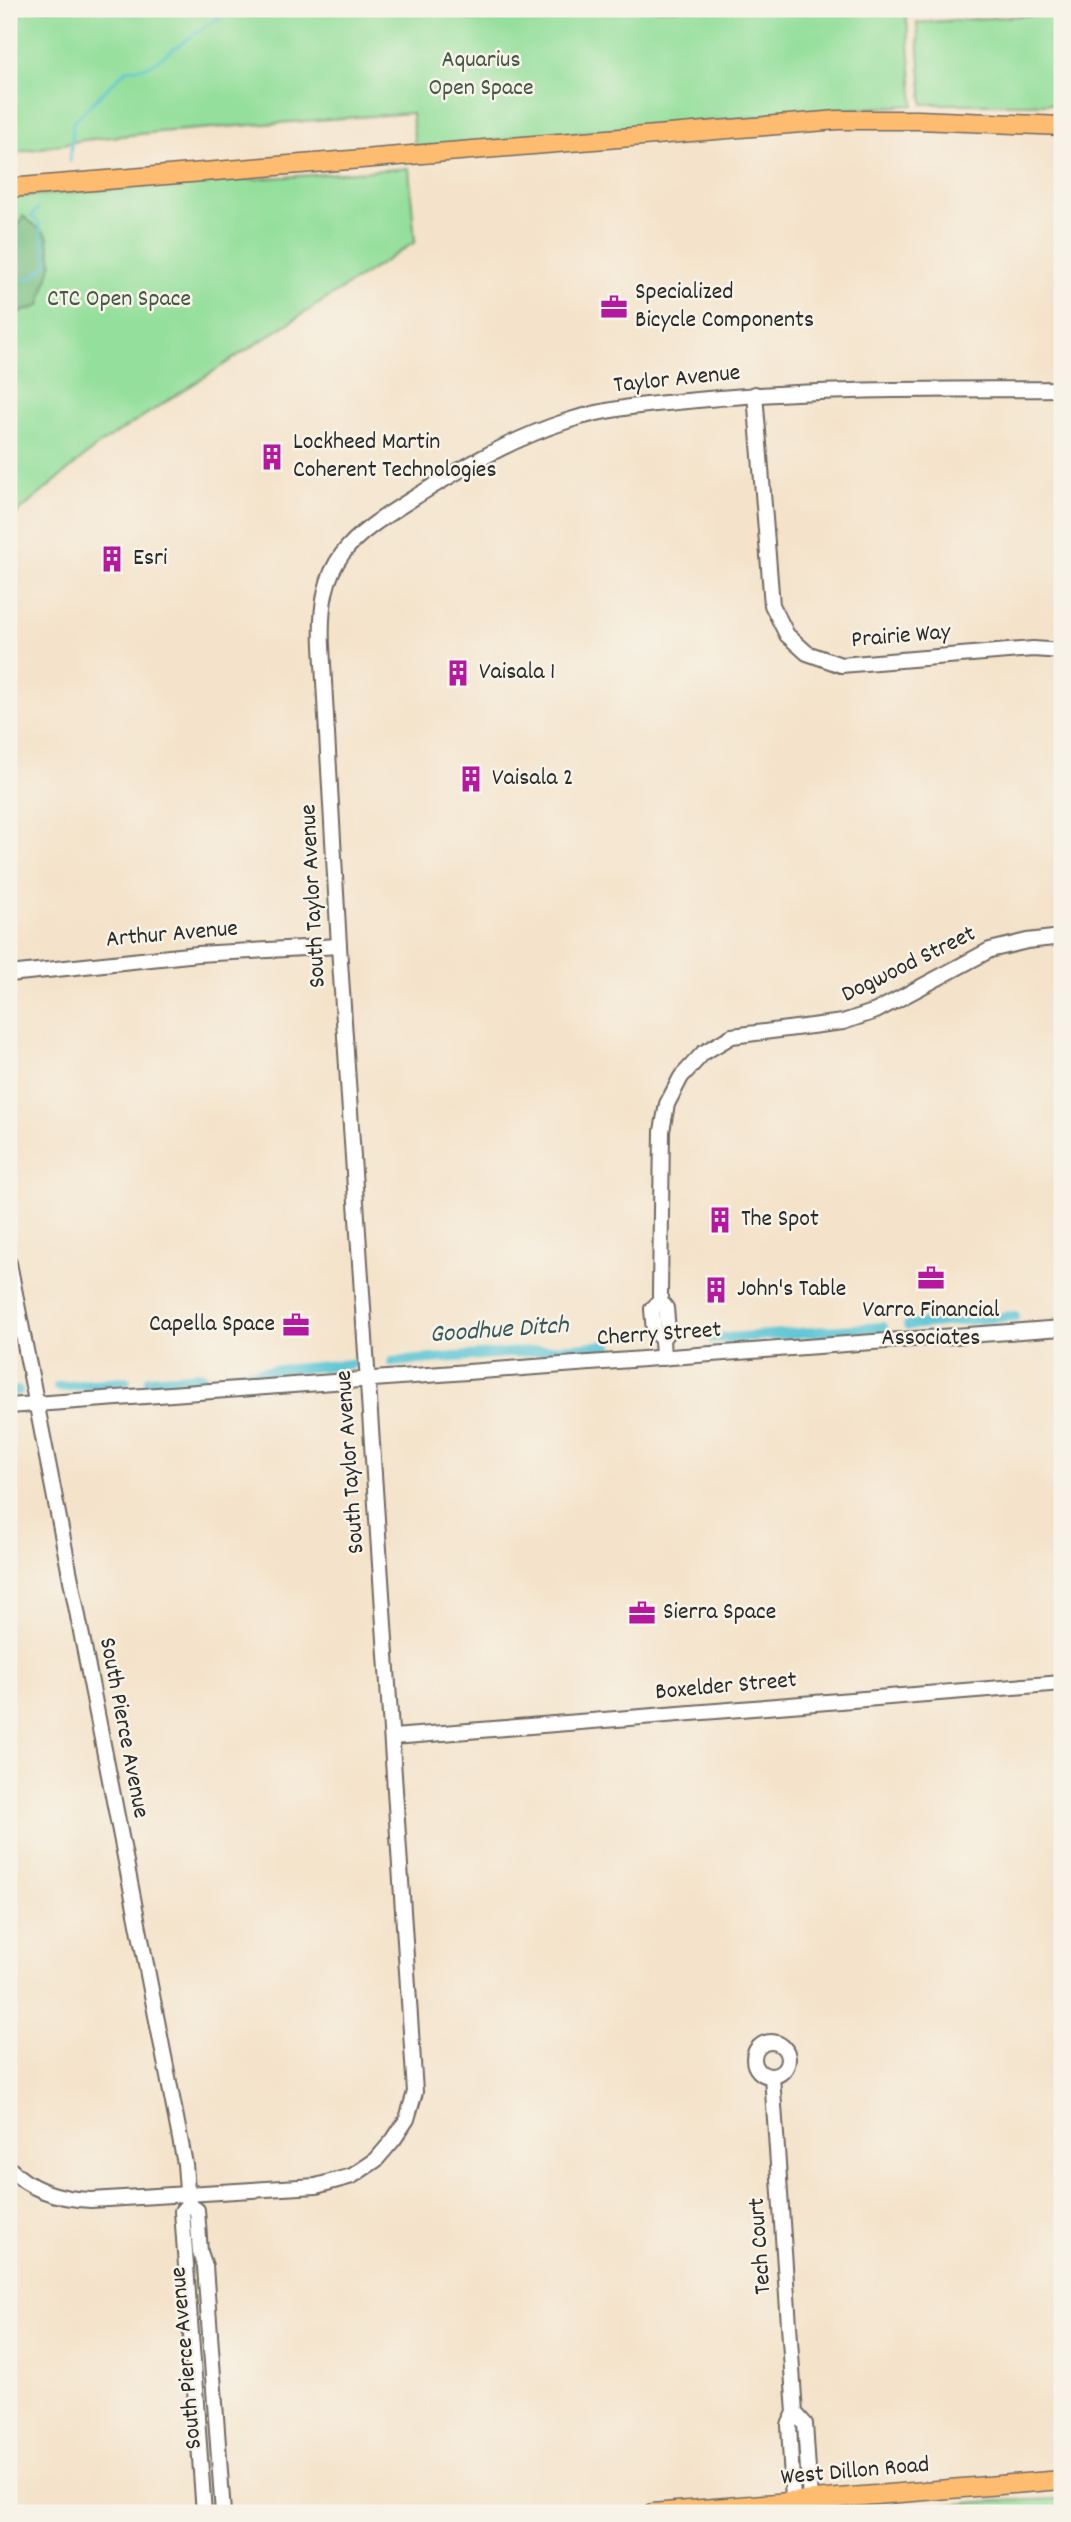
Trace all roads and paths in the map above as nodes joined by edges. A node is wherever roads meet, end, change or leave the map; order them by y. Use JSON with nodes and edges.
{"nodes":[{"id":1,"x":1062,"y":125,"type":"edge"},
{"id":2,"x":9,"y":188,"type":"edge"},
{"id":3,"x":1062,"y":389,"type":"edge"},
{"id":4,"x":755,"y":394,"type":"junction"},
{"id":5,"x":339,"y":558,"type":"joint"},
{"id":6,"x":1062,"y":650,"type":"edge"},
{"id":7,"x":1062,"y":937,"type":"edge"},
{"id":8,"x":339,"y":946,"type":"junction"},
{"id":9,"x":9,"y":974,"type":"edge"},
{"id":10,"x":9,"y":1263,"type":"edge"},
{"id":11,"x":1062,"y":1328,"type":"edge"},
{"id":12,"x":663,"y":1358,"type":"junction"},
{"id":13,"x":368,"y":1379,"type":"junction"},
{"id":14,"x":36,"y":1404,"type":"junction"},
{"id":15,"x":9,"y":1406,"type":"edge"},
{"id":16,"x":1062,"y":1683,"type":"edge"},
{"id":17,"x":393,"y":1737,"type":"junction"},
{"id":18,"x":772,"y":2076,"type":"dead end"},
{"id":19,"x":9,"y":2168,"type":"edge"},
{"id":20,"x":188,"y":2198,"type":"junction"},
{"id":21,"x":1062,"y":2480,"type":"edge"},
{"id":22,"x":801,"y":2501,"type":"junction"},
{"id":23,"x":204,"y":2513,"type":"edge"},
{"id":24,"x":223,"y":2513,"type":"edge"},
{"id":25,"x":652,"y":2513,"type":"edge"}],
"edges":[{"from":1,"to":2,"type":"main road"},
{"from":3,"to":4,"type":"street","name":"Taylor Avenue"},
{"from":4,"to":5,"type":"street","name":"Taylor Avenue"},
{"from":4,"to":6,"type":"street","name":"Prairie Way"},
{"from":5,"to":8,"type":"street","name":"South Taylor Avenue"},
{"from":7,"to":12,"type":"street","name":"Dogwood Street"},
{"from":8,"to":9,"type":"street","name":"Arthur Avenue"},
{"from":8,"to":13,"type":"street","name":"South Taylor Avenue"},
{"from":10,"to":14,"type":"street","name":"South Pierce Avenue"},
{"from":11,"to":12,"type":"street","name":"Cherry Street"},
{"from":12,"to":13,"type":"street","name":"Cherry Street"},
{"from":13,"to":14,"type":"street","name":"Cherry Street"},
{"from":13,"to":17,"type":"street","name":"South Taylor Avenue"},
{"from":14,"to":15,"type":"street","name":"Cherry Street"},
{"from":14,"to":20,"type":"street","name":"South Pierce Avenue"},
{"from":16,"to":17,"type":"street","name":"Boxelder Street"},
{"from":17,"to":20,"type":"street","name":"South Taylor Avenue"},
{"from":18,"to":22,"type":"street","name":"Tech Court"},
{"from":19,"to":20,"type":"street","name":"South Taylor Avenue"},
{"from":20,"to":23,"type":"street","name":"South Pierce Avenue"},
{"from":20,"to":24,"type":"street","name":"South Pierce Avenue"},
{"from":21,"to":22,"type":"main road","name":"West Dillon Road"},
{"from":22,"to":25,"type":"main road","name":"West Dillon Road"}]}
